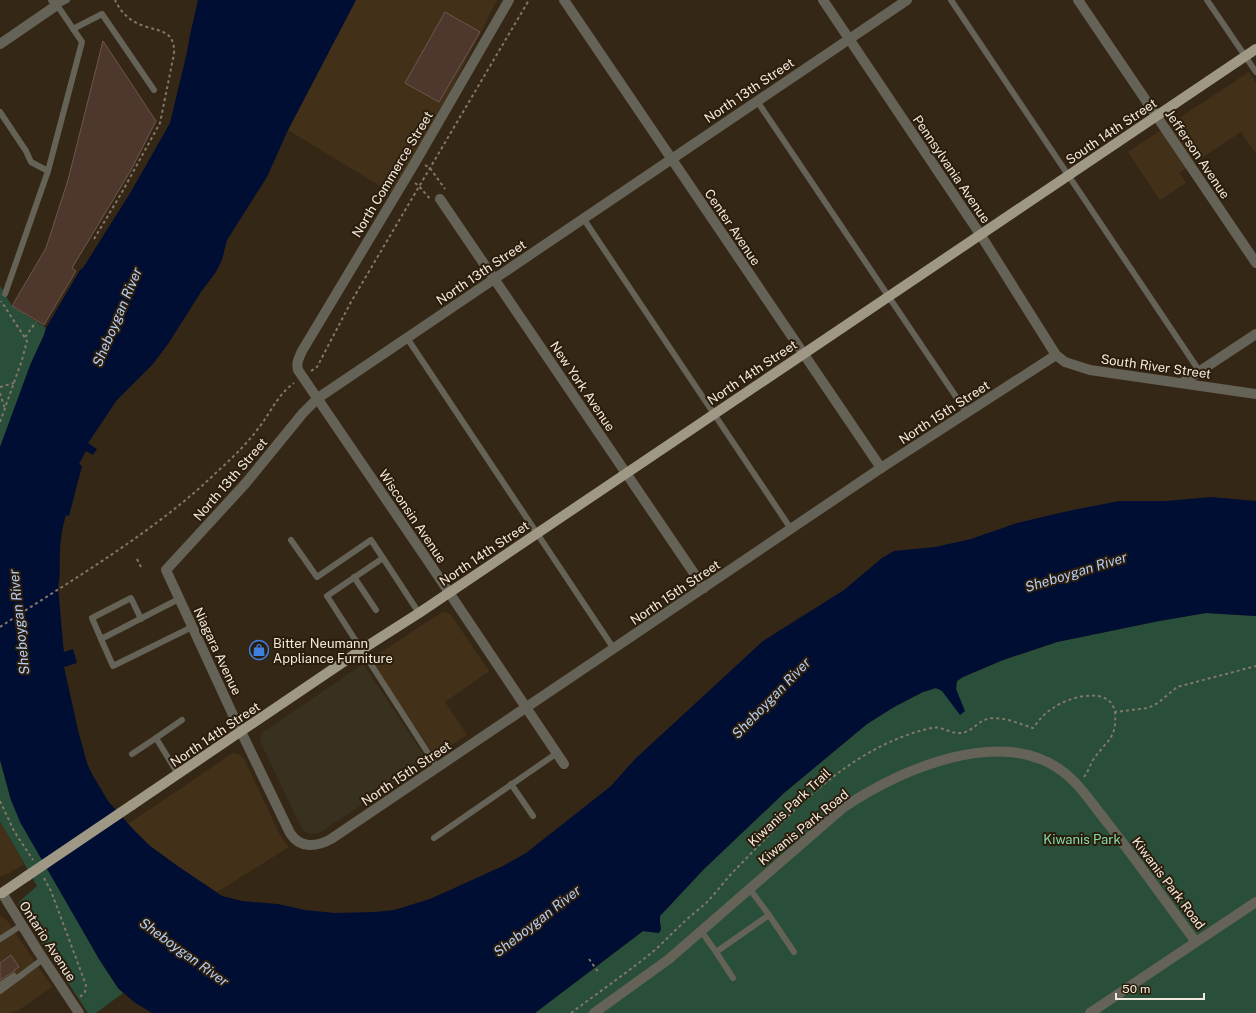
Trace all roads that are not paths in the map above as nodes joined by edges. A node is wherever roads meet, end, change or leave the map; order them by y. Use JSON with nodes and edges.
{"nodes":[{"id":1,"x":67,"y":0,"type":"edge"},
{"id":2,"x":509,"y":0,"type":"edge"},
{"id":3,"x":564,"y":0,"type":"edge"},
{"id":4,"x":823,"y":0,"type":"edge"},
{"id":5,"x":907,"y":0,"type":"edge"},
{"id":6,"x":951,"y":0,"type":"edge"},
{"id":7,"x":1078,"y":0,"type":"edge"},
{"id":8,"x":1207,"y":0,"type":"edge"},
{"id":9,"x":55,"y":3,"type":"edge"},
{"id":10,"x":73,"y":29,"type":"junction"},
{"id":11,"x":849,"y":39,"type":"junction"},
{"id":12,"x":0,"y":44,"type":"edge"},
{"id":13,"x":1256,"y":49,"type":"edge"},
{"id":14,"x":1245,"y":56,"type":"junction"},
{"id":15,"x":1256,"y":72,"type":"edge"},
{"id":16,"x":154,"y":90,"type":"dead end"},
{"id":17,"x":758,"y":100,"type":"junction"},
{"id":18,"x":0,"y":112,"type":"edge"},
{"id":19,"x":1156,"y":116,"type":"junction"},
{"id":20,"x":671,"y":158,"type":"junction"},
{"id":21,"x":48,"y":171,"type":"junction"},
{"id":22,"x":1067,"y":175,"type":"junction"},
{"id":23,"x":440,"y":199,"type":"road end"},
{"id":24,"x":583,"y":218,"type":"junction"},
{"id":25,"x":980,"y":234,"type":"junction"},
{"id":26,"x":1256,"y":263,"type":"edge"},
{"id":27,"x":494,"y":278,"type":"junction"},
{"id":28,"x":5,"y":294,"type":"dead end"},
{"id":29,"x":888,"y":296,"type":"junction"},
{"id":30,"x":1256,"y":334,"type":"edge"},
{"id":31,"x":407,"y":338,"type":"junction"},
{"id":32,"x":803,"y":353,"type":"junction"},
{"id":33,"x":1056,"y":355,"type":"junction"},
{"id":34,"x":297,"y":362,"type":"joint"},
{"id":35,"x":1200,"y":372,"type":"junction"},
{"id":36,"x":1182,"y":383,"type":"junction"},
{"id":37,"x":1256,"y":394,"type":"edge"},
{"id":38,"x":318,"y":398,"type":"junction"},
{"id":39,"x":714,"y":413,"type":"junction"},
{"id":40,"x":967,"y":413,"type":"junction"},
{"id":41,"x":881,"y":468,"type":"junction"},
{"id":42,"x":626,"y":473,"type":"junction"},
{"id":43,"x":791,"y":529,"type":"junction"},
{"id":44,"x":537,"y":533,"type":"junction"},
{"id":45,"x":291,"y":540,"type":"dead end"},
{"id":46,"x":383,"y":558,"type":"junction"},
{"id":47,"x":166,"y":570,"type":"joint"},
{"id":48,"x":354,"y":577,"type":"junction"},
{"id":49,"x":704,"y":588,"type":"junction"},
{"id":50,"x":449,"y":592,"type":"junction"},
{"id":51,"x":180,"y":599,"type":"junction"},
{"id":52,"x":376,"y":610,"type":"dead end"},
{"id":53,"x":419,"y":613,"type":"junction"},
{"id":54,"x":141,"y":619,"type":"junction"},
{"id":55,"x":192,"y":627,"type":"junction"},
{"id":56,"x":101,"y":639,"type":"junction"},
{"id":57,"x":614,"y":649,"type":"junction"},
{"id":58,"x":361,"y":650,"type":"junction"},
{"id":59,"x":526,"y":708,"type":"junction"},
{"id":60,"x":182,"y":720,"type":"dead end"},
{"id":61,"x":241,"y":732,"type":"junction"},
{"id":62,"x":156,"y":738,"type":"junction"},
{"id":63,"x":557,"y":753,"type":"junction"},
{"id":64,"x":132,"y":754,"type":"dead end"},
{"id":65,"x":564,"y":764,"type":"dead end"},
{"id":66,"x":437,"y":767,"type":"junction"},
{"id":67,"x":178,"y":774,"type":"junction"},
{"id":68,"x":511,"y":784,"type":"junction"},
{"id":69,"x":533,"y":816,"type":"dead end"},
{"id":70,"x":434,"y":838,"type":"dead end"},
{"id":71,"x":306,"y":844,"type":"joint"},
{"id":72,"x":749,"y":888,"type":"junction"},
{"id":73,"x":1,"y":893,"type":"edge"},
{"id":74,"x":1256,"y":902,"type":"edge"},
{"id":75,"x":769,"y":915,"type":"junction"},
{"id":76,"x":22,"y":925,"type":"junction"},
{"id":77,"x":701,"y":931,"type":"junction"},
{"id":78,"x":0,"y":939,"type":"edge"},
{"id":79,"x":1196,"y":942,"type":"junction"},
{"id":80,"x":716,"y":952,"type":"junction"},
{"id":81,"x":794,"y":952,"type":"dead end"},
{"id":82,"x":43,"y":959,"type":"junction"},
{"id":83,"x":31,"y":968,"type":"junction"},
{"id":84,"x":733,"y":978,"type":"dead end"},
{"id":85,"x":0,"y":985,"type":"edge"},
{"id":86,"x":0,"y":991,"type":"edge"},
{"id":87,"x":80,"y":1013,"type":"edge"},
{"id":88,"x":594,"y":1013,"type":"edge"},
{"id":89,"x":1090,"y":1013,"type":"edge"}],
"edges":[{"from":1,"to":9,"type":"lane"},
{"from":2,"to":34,"type":"street","name":"North Commerce Street"},
{"from":3,"to":20,"type":"street","name":"Center Avenue"},
{"from":4,"to":11,"type":"street","name":"Pennsylvania Avenue"},
{"from":5,"to":11,"type":"street","name":"North 13th Street"},
{"from":6,"to":22,"type":"lane"},
{"from":7,"to":19,"type":"street","name":"Jefferson Avenue"},
{"from":8,"to":14,"type":"lane"},
{"from":9,"to":10,"type":"lane"},
{"from":9,"to":12,"type":"street"},
{"from":10,"to":16,"type":"lane"},
{"from":10,"to":21,"type":"lane"},
{"from":11,"to":17,"type":"street","name":"North 13th Street"},
{"from":11,"to":25,"type":"street","name":"Pennsylvania Avenue"},
{"from":13,"to":14,"type":"main road","name":"South 14th Street"},
{"from":14,"to":15,"type":"lane"},
{"from":14,"to":19,"type":"main road","name":"South 14th Street"},
{"from":17,"to":20,"type":"street","name":"North 13th Street"},
{"from":17,"to":29,"type":"lane"},
{"from":18,"to":21,"type":"lane"},
{"from":19,"to":22,"type":"main road","name":"South 14th Street"},
{"from":19,"to":26,"type":"street","name":"Jefferson Avenue"},
{"from":20,"to":24,"type":"street","name":"North 13th Street"},
{"from":20,"to":32,"type":"street","name":"Center Avenue"},
{"from":21,"to":28,"type":"lane"},
{"from":22,"to":25,"type":"main road","name":"South 14th Street"},
{"from":22,"to":35,"type":"lane"},
{"from":23,"to":27,"type":"street","name":"New York Avenue"},
{"from":24,"to":27,"type":"street","name":"North 13th Street"},
{"from":24,"to":39,"type":"lane"},
{"from":25,"to":29,"type":"main road","name":"North 14th Street"},
{"from":25,"to":33,"type":"street","name":"Pennsylvania Avenue"},
{"from":27,"to":31,"type":"street","name":"North 13th Street"},
{"from":27,"to":42,"type":"street","name":"New York Avenue"},
{"from":29,"to":32,"type":"main road","name":"North 14th Street"},
{"from":29,"to":40,"type":"lane"},
{"from":30,"to":35,"type":"street"},
{"from":31,"to":38,"type":"street","name":"North 13th Street"},
{"from":31,"to":44,"type":"lane"},
{"from":32,"to":39,"type":"main road","name":"North 14th Street"},
{"from":32,"to":41,"type":"street","name":"Center Avenue"},
{"from":33,"to":36,"type":"street","name":"South River Street"},
{"from":33,"to":40,"type":"street","name":"North 15th Street"},
{"from":34,"to":38,"type":"street","name":"Wisconsin Avenue"},
{"from":35,"to":36,"type":"street"},
{"from":36,"to":37,"type":"street","name":"South River Street"},
{"from":38,"to":47,"type":"street","name":"North 13th Street"},
{"from":38,"to":50,"type":"street","name":"Wisconsin Avenue"},
{"from":39,"to":42,"type":"main road","name":"North 14th Street"},
{"from":39,"to":43,"type":"lane"},
{"from":40,"to":41,"type":"street","name":"North 15th Street"},
{"from":41,"to":43,"type":"street","name":"North 15th Street"},
{"from":42,"to":44,"type":"main road","name":"North 14th Street"},
{"from":42,"to":49,"type":"street","name":"New York Avenue"},
{"from":43,"to":49,"type":"street","name":"North 15th Street"},
{"from":44,"to":50,"type":"main road","name":"North 14th Street"},
{"from":44,"to":57,"type":"lane"},
{"from":45,"to":46,"type":"lane"},
{"from":46,"to":48,"type":"lane"},
{"from":46,"to":53,"type":"lane"},
{"from":47,"to":51,"type":"street","name":"Niagara Avenue"},
{"from":48,"to":52,"type":"lane"},
{"from":48,"to":58,"type":"lane"},
{"from":49,"to":57,"type":"street","name":"North 15th Street"},
{"from":50,"to":53,"type":"main road","name":"North 14th Street"},
{"from":50,"to":59,"type":"street","name":"Wisconsin Avenue"},
{"from":51,"to":54,"type":"lane"},
{"from":51,"to":55,"type":"street","name":"Niagara Avenue"},
{"from":53,"to":58,"type":"main road","name":"North 14th Street"},
{"from":54,"to":56,"type":"lane"},
{"from":54,"to":56,"type":"lane"},
{"from":55,"to":56,"type":"lane"},
{"from":55,"to":61,"type":"street","name":"Niagara Avenue"},
{"from":57,"to":59,"type":"street","name":"North 15th Street"},
{"from":58,"to":61,"type":"main road","name":"North 14th Street"},
{"from":58,"to":66,"type":"lane"},
{"from":59,"to":63,"type":"street","name":"Wisconsin Avenue"},
{"from":59,"to":66,"type":"street","name":"North 15th Street"},
{"from":60,"to":62,"type":"lane"},
{"from":61,"to":67,"type":"main road","name":"North 14th Street"},
{"from":61,"to":71,"type":"street","name":"Niagara Avenue"},
{"from":62,"to":64,"type":"lane"},
{"from":62,"to":67,"type":"lane"},
{"from":63,"to":65,"type":"street","name":"Wisconsin Avenue"},
{"from":63,"to":68,"type":"lane"},
{"from":66,"to":71,"type":"street","name":"North 15th Street"},
{"from":67,"to":73,"type":"main road","name":"North 14th Street","bridge":true},
{"from":68,"to":69,"type":"lane"},
{"from":68,"to":70,"type":"lane"},
{"from":72,"to":75,"type":"lane"},
{"from":72,"to":77,"type":"street","name":"Kiwanis Park Road"},
{"from":72,"to":79,"type":"street","name":"Kiwanis Park Road"},
{"from":73,"to":76,"type":"street","name":"Ontario Avenue"},
{"from":74,"to":79,"type":"street"},
{"from":75,"to":80,"type":"lane"},
{"from":75,"to":81,"type":"lane"},
{"from":76,"to":78,"type":"lane"},
{"from":76,"to":82,"type":"street","name":"Ontario Avenue"},
{"from":77,"to":80,"type":"lane"},
{"from":77,"to":88,"type":"street","name":"Kiwanis Park Road"},
{"from":79,"to":89,"type":"street"},
{"from":80,"to":84,"type":"lane"},
{"from":82,"to":83,"type":"lane"},
{"from":82,"to":87,"type":"street","name":"Ontario Avenue"},
{"from":83,"to":85,"type":"lane"},
{"from":83,"to":86,"type":"lane"}]}
